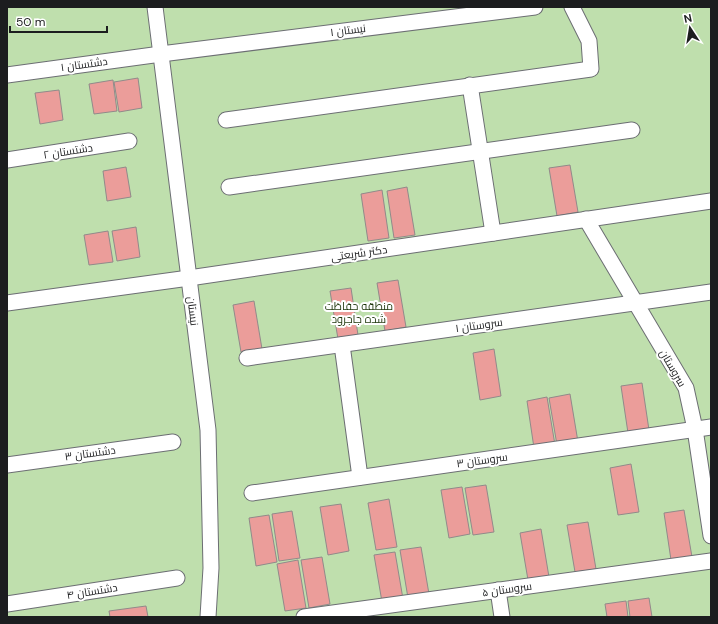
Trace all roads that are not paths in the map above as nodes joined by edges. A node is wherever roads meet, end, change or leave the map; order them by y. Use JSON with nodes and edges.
{"nodes":[{"id":1,"x":155,"y":7,"type":"edge"},
{"id":2,"x":535,"y":7,"type":"edge"},
{"id":3,"x":572,"y":7,"type":"edge"},
{"id":4,"x":160,"y":54,"type":"junction"},
{"id":5,"x":7,"y":75,"type":"edge"},
{"id":6,"x":470,"y":85,"type":"junction"},
{"id":7,"x":226,"y":120,"type":"dead end"},
{"id":8,"x":632,"y":130,"type":"dead end"},
{"id":9,"x":129,"y":141,"type":"dead end"},
{"id":10,"x":481,"y":152,"type":"junction"},
{"id":11,"x":7,"y":160,"type":"edge"},
{"id":12,"x":229,"y":187,"type":"dead end"},
{"id":13,"x":711,"y":201,"type":"edge"},
{"id":14,"x":586,"y":219,"type":"junction"},
{"id":15,"x":493,"y":233,"type":"junction"},
{"id":16,"x":189,"y":278,"type":"junction"},
{"id":17,"x":711,"y":292,"type":"edge"},
{"id":18,"x":7,"y":303,"type":"edge"},
{"id":19,"x":635,"y":303,"type":"junction"},
{"id":20,"x":342,"y":345,"type":"junction"},
{"id":21,"x":247,"y":358,"type":"dead end"},
{"id":22,"x":711,"y":427,"type":"edge"},
{"id":23,"x":695,"y":429,"type":"junction"},
{"id":24,"x":173,"y":442,"type":"dead end"},
{"id":25,"x":7,"y":465,"type":"edge"},
{"id":26,"x":360,"y":477,"type":"junction"},
{"id":27,"x":252,"y":493,"type":"dead end"},
{"id":28,"x":711,"y":536,"type":"edge"},
{"id":29,"x":711,"y":561,"type":"edge"},
{"id":30,"x":177,"y":578,"type":"dead end"},
{"id":31,"x":498,"y":590,"type":"junction"},
{"id":32,"x":7,"y":604,"type":"edge"},
{"id":33,"x":208,"y":617,"type":"edge"},
{"id":34,"x":304,"y":617,"type":"edge"},
{"id":35,"x":502,"y":617,"type":"edge"}],
"edges":[{"from":1,"to":4,"type":"street","name":"نیستان"},
{"from":2,"to":4,"type":"street","name":"نیستان ۱"},
{"from":3,"to":6,"type":"street"},
{"from":4,"to":5,"type":"street","name":"دشتستان ۱"},
{"from":4,"to":16,"type":"street","name":"نیستان"},
{"from":6,"to":7,"type":"street"},
{"from":6,"to":10,"type":"street"},
{"from":8,"to":10,"type":"street"},
{"from":9,"to":11,"type":"street","name":"دشتستان ۲"},
{"from":10,"to":12,"type":"street"},
{"from":10,"to":15,"type":"street"},
{"from":13,"to":14,"type":"street","name":"دکتر شریعتی"},
{"from":14,"to":15,"type":"street","name":"دکتر شریعتی"},
{"from":14,"to":19,"type":"street","name":"سروستان"},
{"from":15,"to":16,"type":"street","name":"دکتر شریعتی"},
{"from":16,"to":18,"type":"street","name":"دکتر شریعتی"},
{"from":16,"to":33,"type":"street","name":"نیستان"},
{"from":17,"to":19,"type":"street","name":"سروستان ۱"},
{"from":19,"to":20,"type":"street","name":"سروستان ۱"},
{"from":19,"to":23,"type":"street","name":"سروستان"},
{"from":20,"to":21,"type":"street","name":"سروستان ۱"},
{"from":20,"to":26,"type":"street"},
{"from":22,"to":23,"type":"street","name":"سروستان ۳"},
{"from":23,"to":26,"type":"street","name":"سروستان ۳"},
{"from":23,"to":28,"type":"street","name":"سروستان"},
{"from":24,"to":25,"type":"street","name":"دشتستان ۳"},
{"from":26,"to":27,"type":"street","name":"سروستان ۳"},
{"from":29,"to":31,"type":"street","name":"سروستان ۵"},
{"from":30,"to":32,"type":"street","name":"دشتستان ۴"},
{"from":31,"to":34,"type":"street","name":"سروستان ۵"},
{"from":31,"to":35,"type":"street"}]}
